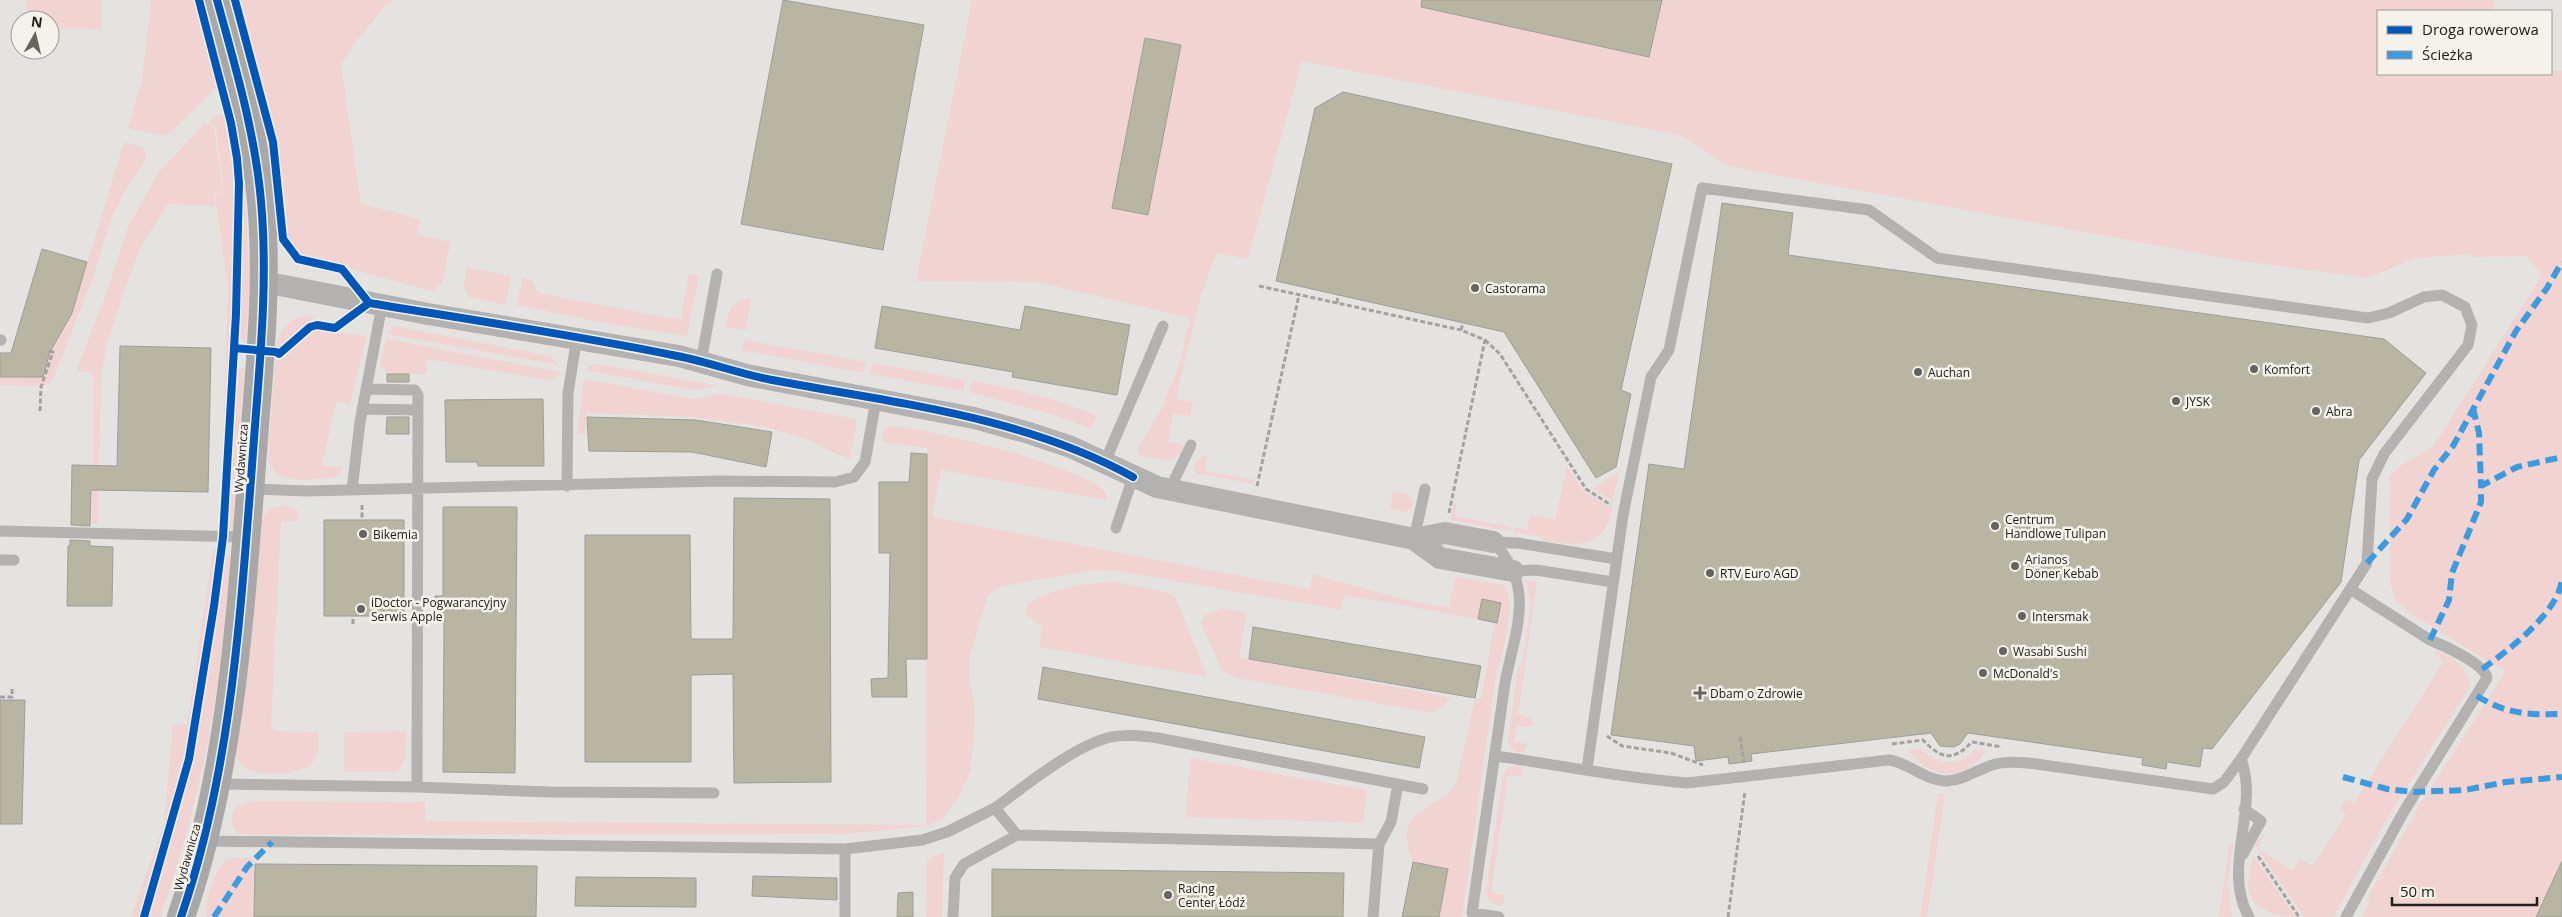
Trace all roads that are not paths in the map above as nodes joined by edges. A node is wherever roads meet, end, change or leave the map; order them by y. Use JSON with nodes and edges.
{"nodes":[{"id":1,"x":217,"y":0,"type":"edge"},
{"id":2,"x":717,"y":274,"type":"dead end"},
{"id":3,"x":264,"y":282,"type":"junction"},
{"id":4,"x":382,"y":305,"type":"junction"},
{"id":5,"x":1163,"y":326,"type":"dead end"},
{"id":6,"x":577,"y":337,"type":"junction"},
{"id":7,"x":701,"y":362,"type":"junction"},
{"id":8,"x":366,"y":389,"type":"junction"},
{"id":9,"x":876,"y":400,"type":"junction"},
{"id":10,"x":362,"y":409,"type":"junction"},
{"id":11,"x":418,"y":410,"type":"junction"},
{"id":12,"x":1191,"y":445,"type":"dead end"},
{"id":13,"x":1105,"y":462,"type":"junction"},
{"id":14,"x":1133,"y":477,"type":"junction"},
{"id":15,"x":567,"y":486,"type":"junction"},
{"id":16,"x":417,"y":488,"type":"junction"},
{"id":17,"x":250,"y":489,"type":"junction"},
{"id":18,"x":1426,"y":489,"type":"dead end"},
{"id":19,"x":352,"y":490,"type":"junction"},
{"id":20,"x":1170,"y":490,"type":"junction"},
{"id":21,"x":1116,"y":528,"type":"dead end"},
{"id":22,"x":0,"y":531,"type":"edge"},
{"id":23,"x":246,"y":537,"type":"junction"},
{"id":24,"x":1414,"y":539,"type":"junction"},
{"id":25,"x":1493,"y":542,"type":"junction"},
{"id":26,"x":1616,"y":559,"type":"junction"},
{"id":27,"x":0,"y":560,"type":"edge"},
{"id":28,"x":14,"y":560,"type":"dead end"},
{"id":29,"x":1514,"y":571,"type":"junction"},
{"id":30,"x":1613,"y":582,"type":"junction"},
{"id":31,"x":2350,"y":589,"type":"junction"},
{"id":32,"x":1496,"y":756,"type":"junction"},
{"id":33,"x":2241,"y":759,"type":"junction"},
{"id":34,"x":1587,"y":769,"type":"junction"},
{"id":35,"x":217,"y":784,"type":"junction"},
{"id":36,"x":1398,"y":784,"type":"junction"},
{"id":37,"x":417,"y":787,"type":"junction"},
{"id":38,"x":1423,"y":789,"type":"dead end"},
{"id":39,"x":714,"y":793,"type":"dead end"},
{"id":40,"x":995,"y":808,"type":"junction"},
{"id":41,"x":2244,"y":809,"type":"junction"},
{"id":42,"x":1017,"y":835,"type":"junction"},
{"id":43,"x":204,"y":841,"type":"junction"},
{"id":44,"x":1379,"y":844,"type":"junction"},
{"id":45,"x":845,"y":849,"type":"junction"},
{"id":46,"x":2241,"y":858,"type":"junction"},
{"id":47,"x":1472,"y":915,"type":"edge"},
{"id":48,"x":181,"y":917,"type":"edge"},
{"id":49,"x":845,"y":917,"type":"edge"},
{"id":50,"x":953,"y":917,"type":"edge"},
{"id":51,"x":1373,"y":917,"type":"edge"},
{"id":52,"x":1499,"y":917,"type":"edge"},
{"id":53,"x":2249,"y":917,"type":"edge"},
{"id":54,"x":2346,"y":917,"type":"edge"}],
"edges":[{"from":1,"to":3,"type":"street","name":"Wydawnicza"},
{"from":2,"to":7,"type":"lane"},
{"from":3,"to":4,"type":"street"},
{"from":3,"to":17,"type":"street","name":"Wydawnicza"},
{"from":4,"to":6,"type":"street"},
{"from":4,"to":8,"type":"lane"},
{"from":5,"to":13,"type":"lane"},
{"from":6,"to":7,"type":"street"},
{"from":6,"to":15,"type":"lane"},
{"from":7,"to":9,"type":"street"},
{"from":8,"to":10,"type":"lane"},
{"from":8,"to":11,"type":"lane"},
{"from":9,"to":13,"type":"street"},
{"from":9,"to":15,"type":"lane"},
{"from":10,"to":11,"type":"lane"},
{"from":10,"to":19,"type":"lane"},
{"from":11,"to":16,"type":"lane"},
{"from":12,"to":20,"type":"lane"},
{"from":13,"to":14,"type":"street"},
{"from":14,"to":20,"type":"street"},
{"from":14,"to":21,"type":"lane"},
{"from":15,"to":16,"type":"lane"},
{"from":16,"to":19,"type":"lane"},
{"from":16,"to":37,"type":"lane"},
{"from":17,"to":19,"type":"lane"},
{"from":17,"to":23,"type":"street","name":"Wydawnicza"},
{"from":18,"to":24,"type":"lane"},
{"from":20,"to":24,"type":"street"},
{"from":22,"to":23,"type":"lane"},
{"from":23,"to":35,"type":"street","name":"Wydawnicza"},
{"from":24,"to":25,"type":"street"},
{"from":24,"to":29,"type":"street"},
{"from":25,"to":26,"type":"lane"},
{"from":25,"to":29,"type":"lane"},
{"from":26,"to":30,"type":"lane"},
{"from":26,"to":31,"type":"lane"},
{"from":27,"to":28,"type":"lane"},
{"from":29,"to":30,"type":"lane"},
{"from":29,"to":32,"type":"lane"},
{"from":30,"to":34,"type":"lane"},
{"from":31,"to":33,"type":"lane"},
{"from":31,"to":54,"type":"lane"},
{"from":32,"to":34,"type":"lane"},
{"from":32,"to":47,"type":"lane"},
{"from":33,"to":34,"type":"lane"},
{"from":33,"to":41,"type":"lane"},
{"from":35,"to":37,"type":"lane"},
{"from":35,"to":43,"type":"street","name":"Wydawnicza"},
{"from":36,"to":38,"type":"lane"},
{"from":36,"to":40,"type":"lane"},
{"from":36,"to":44,"type":"lane"},
{"from":37,"to":39,"type":"lane"},
{"from":40,"to":42,"type":"lane"},
{"from":40,"to":45,"type":"lane"},
{"from":41,"to":46,"type":"lane"},
{"from":41,"to":46,"type":"lane"},
{"from":42,"to":44,"type":"lane"},
{"from":42,"to":50,"type":"lane"},
{"from":43,"to":45,"type":"lane"},
{"from":43,"to":48,"type":"street","name":"Wydawnicza"},
{"from":44,"to":51,"type":"lane"},
{"from":45,"to":49,"type":"lane"},
{"from":46,"to":53,"type":"lane"},
{"from":47,"to":52,"type":"lane"}]}
